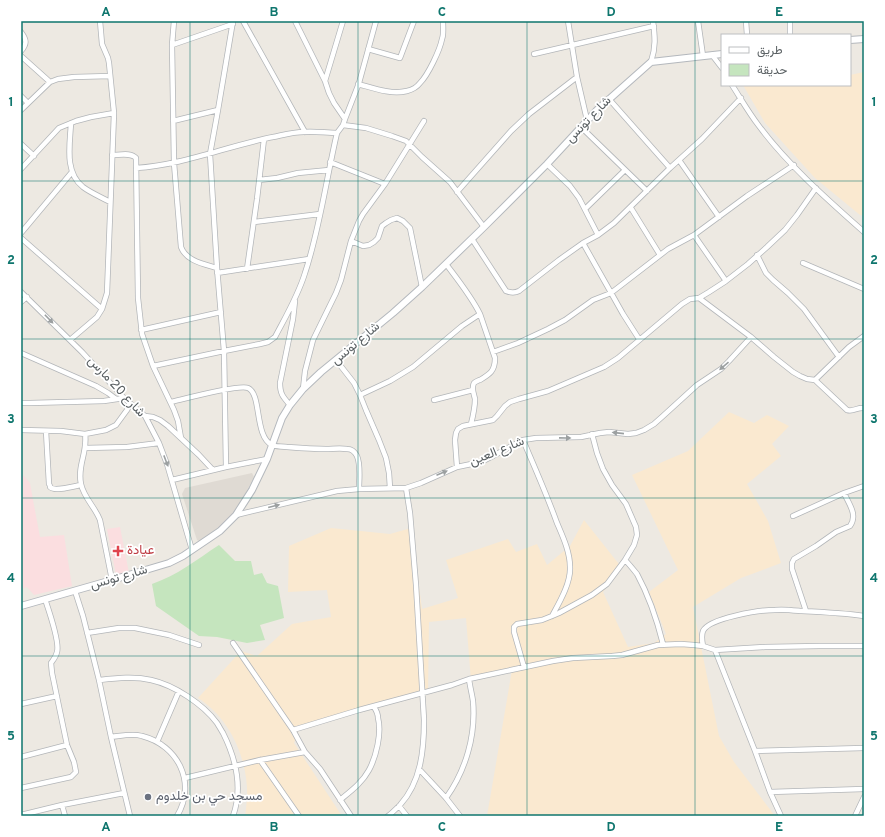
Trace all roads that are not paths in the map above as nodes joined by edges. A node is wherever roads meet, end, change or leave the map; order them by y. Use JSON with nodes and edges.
{"nodes":[{"id":1,"x":100,"y":21,"type":"edge"},
{"id":2,"x":174,"y":21,"type":"edge"},
{"id":3,"x":243,"y":21,"type":"edge"},
{"id":4,"x":295,"y":21,"type":"edge"},
{"id":5,"x":343,"y":21,"type":"edge"},
{"id":6,"x":376,"y":21,"type":"edge"},
{"id":7,"x":414,"y":21,"type":"edge"},
{"id":8,"x":443,"y":21,"type":"edge"},
{"id":9,"x":568,"y":21,"type":"edge"},
{"id":10,"x":698,"y":21,"type":"edge"},
{"id":11,"x":746,"y":21,"type":"edge"},
{"id":12,"x":790,"y":21,"type":"edge"},
{"id":13,"x":233,"y":22,"type":"edge"},
{"id":14,"x":653,"y":24,"type":"edge"},
{"id":15,"x":21,"y":32,"type":"edge"},
{"id":16,"x":747,"y":34,"type":"edge"},
{"id":17,"x":790,"y":34,"type":"edge"},
{"id":18,"x":864,"y":39,"type":"edge"},
{"id":19,"x":851,"y":40,"type":"edge"},
{"id":20,"x":172,"y":45,"type":"junction"},
{"id":21,"x":572,"y":46,"type":"junction"},
{"id":22,"x":368,"y":49,"type":"junction"},
{"id":23,"x":21,"y":51,"type":"edge"},
{"id":24,"x":534,"y":54,"type":"dead end"},
{"id":25,"x":721,"y":54,"type":"edge"},
{"id":26,"x":712,"y":55,"type":"junction"},
{"id":27,"x":21,"y":56,"type":"edge"},
{"id":28,"x":703,"y":56,"type":"junction"},
{"id":29,"x":650,"y":62,"type":"junction"},
{"id":30,"x":721,"y":67,"type":"edge"},
{"id":31,"x":110,"y":76,"type":"junction"},
{"id":32,"x":576,"y":77,"type":"junction"},
{"id":33,"x":50,"y":82,"type":"junction"},
{"id":34,"x":325,"y":82,"type":"junction"},
{"id":35,"x":358,"y":84,"type":"junction"},
{"id":36,"x":733,"y":86,"type":"edge"},
{"id":37,"x":21,"y":96,"type":"edge"},
{"id":38,"x":741,"y":98,"type":"junction"},
{"id":39,"x":608,"y":99,"type":"junction"},
{"id":40,"x":28,"y":103,"type":"junction"},
{"id":41,"x":21,"y":110,"type":"edge"},
{"id":42,"x":218,"y":110,"type":"junction"},
{"id":43,"x":114,"y":113,"type":"junction"},
{"id":44,"x":345,"y":119,"type":"junction"},
{"id":45,"x":587,"y":120,"type":"junction"},
{"id":46,"x":173,"y":121,"type":"junction"},
{"id":47,"x":424,"y":121,"type":"dead end"},
{"id":48,"x":71,"y":123,"type":"junction"},
{"id":49,"x":343,"y":125,"type":"junction"},
{"id":50,"x":581,"y":127,"type":"junction"},
{"id":51,"x":305,"y":132,"type":"junction"},
{"id":52,"x":337,"y":134,"type":"junction"},
{"id":53,"x":264,"y":138,"type":"junction"},
{"id":54,"x":21,"y":144,"type":"edge"},
{"id":55,"x":409,"y":144,"type":"junction"},
{"id":56,"x":210,"y":154,"type":"junction"},
{"id":57,"x":112,"y":155,"type":"junction"},
{"id":58,"x":34,"y":156,"type":"junction"},
{"id":59,"x":679,"y":160,"type":"junction"},
{"id":60,"x":330,"y":162,"type":"junction"},
{"id":61,"x":174,"y":163,"type":"junction"},
{"id":62,"x":547,"y":164,"type":"junction"},
{"id":63,"x":794,"y":165,"type":"junction"},
{"id":64,"x":136,"y":168,"type":"junction"},
{"id":65,"x":670,"y":168,"type":"junction"},
{"id":66,"x":21,"y":169,"type":"edge"},
{"id":67,"x":329,"y":170,"type":"junction"},
{"id":68,"x":625,"y":170,"type":"junction"},
{"id":69,"x":72,"y":172,"type":"junction"},
{"id":70,"x":259,"y":180,"type":"junction"},
{"id":71,"x":385,"y":184,"type":"junction"},
{"id":72,"x":816,"y":188,"type":"junction"},
{"id":73,"x":646,"y":191,"type":"junction"},
{"id":74,"x":457,"y":192,"type":"junction"},
{"id":75,"x":110,"y":202,"type":"junction"},
{"id":76,"x":630,"y":208,"type":"junction"},
{"id":77,"x":585,"y":209,"type":"junction"},
{"id":78,"x":320,"y":214,"type":"junction"},
{"id":79,"x":719,"y":217,"type":"junction"},
{"id":80,"x":254,"y":222,"type":"junction"},
{"id":81,"x":484,"y":227,"type":"junction"},
{"id":82,"x":864,"y":232,"type":"edge"},
{"id":83,"x":21,"y":233,"type":"edge"},
{"id":84,"x":598,"y":235,"type":"junction"},
{"id":85,"x":694,"y":236,"type":"junction"},
{"id":86,"x":21,"y":238,"type":"edge"},
{"id":87,"x":472,"y":240,"type":"junction"},
{"id":88,"x":351,"y":241,"type":"junction"},
{"id":89,"x":583,"y":243,"type":"junction"},
{"id":90,"x":660,"y":255,"type":"junction"},
{"id":91,"x":757,"y":255,"type":"junction"},
{"id":92,"x":309,"y":259,"type":"junction"},
{"id":93,"x":802,"y":263,"type":"dead end"},
{"id":94,"x":446,"y":264,"type":"junction"},
{"id":95,"x":246,"y":269,"type":"junction"},
{"id":96,"x":217,"y":271,"type":"junction"},
{"id":97,"x":726,"y":281,"type":"junction"},
{"id":98,"x":422,"y":287,"type":"junction"},
{"id":99,"x":864,"y":289,"type":"edge"},
{"id":100,"x":21,"y":292,"type":"edge"},
{"id":101,"x":611,"y":293,"type":"junction"},
{"id":102,"x":26,"y":296,"type":"junction"},
{"id":103,"x":699,"y":298,"type":"junction"},
{"id":104,"x":295,"y":299,"type":"junction"},
{"id":105,"x":21,"y":302,"type":"edge"},
{"id":106,"x":102,"y":309,"type":"junction"},
{"id":107,"x":220,"y":312,"type":"junction"},
{"id":108,"x":480,"y":314,"type":"junction"},
{"id":109,"x":141,"y":330,"type":"junction"},
{"id":110,"x":864,"y":336,"type":"edge"},
{"id":111,"x":751,"y":337,"type":"junction"},
{"id":112,"x":639,"y":339,"type":"junction"},
{"id":113,"x":70,"y":340,"type":"junction"},
{"id":114,"x":224,"y":351,"type":"junction"},
{"id":115,"x":493,"y":352,"type":"junction"},
{"id":116,"x":21,"y":353,"type":"edge"},
{"id":117,"x":839,"y":357,"type":"junction"},
{"id":118,"x":336,"y":360,"type":"junction"},
{"id":119,"x":154,"y":366,"type":"junction"},
{"id":120,"x":815,"y":380,"type":"junction"},
{"id":121,"x":303,"y":389,"type":"junction"},
{"id":122,"x":225,"y":390,"type":"junction"},
{"id":123,"x":473,"y":390,"type":"junction"},
{"id":124,"x":360,"y":395,"type":"junction"},
{"id":125,"x":124,"y":398,"type":"junction"},
{"id":126,"x":116,"y":399,"type":"junction"},
{"id":127,"x":434,"y":400,"type":"dead end"},
{"id":128,"x":171,"y":402,"type":"junction"},
{"id":129,"x":21,"y":403,"type":"edge"},
{"id":130,"x":130,"y":403,"type":"junction"},
{"id":131,"x":290,"y":405,"type":"junction"},
{"id":132,"x":864,"y":408,"type":"edge"},
{"id":133,"x":145,"y":416,"type":"junction"},
{"id":134,"x":471,"y":424,"type":"junction"},
{"id":135,"x":21,"y":430,"type":"edge"},
{"id":136,"x":46,"y":431,"type":"junction"},
{"id":137,"x":85,"y":434,"type":"junction"},
{"id":138,"x":592,"y":434,"type":"junction"},
{"id":139,"x":181,"y":438,"type":"junction"},
{"id":140,"x":523,"y":440,"type":"junction"},
{"id":141,"x":159,"y":444,"type":"junction"},
{"id":142,"x":272,"y":445,"type":"junction"},
{"id":143,"x":85,"y":448,"type":"junction"},
{"id":144,"x":267,"y":460,"type":"junction"},
{"id":145,"x":226,"y":467,"type":"junction"},
{"id":146,"x":457,"y":467,"type":"junction"},
{"id":147,"x":213,"y":470,"type":"junction"},
{"id":148,"x":172,"y":480,"type":"junction"},
{"id":149,"x":81,"y":485,"type":"junction"},
{"id":150,"x":864,"y":487,"type":"edge"},
{"id":151,"x":390,"y":488,"type":"junction"},
{"id":152,"x":406,"y":488,"type":"junction"},
{"id":153,"x":359,"y":489,"type":"junction"},
{"id":154,"x":844,"y":493,"type":"junction"},
{"id":155,"x":236,"y":515,"type":"junction"},
{"id":156,"x":793,"y":516,"type":"dead end"},
{"id":157,"x":192,"y":550,"type":"junction"},
{"id":158,"x":625,"y":560,"type":"junction"},
{"id":159,"x":112,"y":580,"type":"junction"},
{"id":160,"x":76,"y":591,"type":"junction"},
{"id":161,"x":46,"y":599,"type":"junction"},
{"id":162,"x":21,"y":606,"type":"edge"},
{"id":163,"x":806,"y":611,"type":"junction"},
{"id":164,"x":552,"y":616,"type":"junction"},
{"id":165,"x":864,"y":616,"type":"edge"},
{"id":166,"x":87,"y":633,"type":"junction"},
{"id":167,"x":233,"y":643,"type":"dead end"},
{"id":168,"x":664,"y":644,"type":"junction"},
{"id":169,"x":199,"y":645,"type":"dead end"},
{"id":170,"x":703,"y":646,"type":"junction"},
{"id":171,"x":864,"y":646,"type":"edge"},
{"id":172,"x":715,"y":650,"type":"junction"},
{"id":173,"x":524,"y":667,"type":"junction"},
{"id":174,"x":99,"y":680,"type":"junction"},
{"id":175,"x":469,"y":680,"type":"junction"},
{"id":176,"x":179,"y":691,"type":"junction"},
{"id":177,"x":422,"y":694,"type":"junction"},
{"id":178,"x":57,"y":696,"type":"junction"},
{"id":179,"x":21,"y":704,"type":"edge"},
{"id":180,"x":374,"y":706,"type":"junction"},
{"id":181,"x":293,"y":730,"type":"junction"},
{"id":182,"x":111,"y":737,"type":"junction"},
{"id":183,"x":157,"y":742,"type":"junction"},
{"id":184,"x":67,"y":745,"type":"junction"},
{"id":185,"x":864,"y":748,"type":"edge"},
{"id":186,"x":755,"y":751,"type":"junction"},
{"id":187,"x":306,"y":752,"type":"junction"},
{"id":188,"x":21,"y":757,"type":"edge"},
{"id":189,"x":260,"y":760,"type":"junction"},
{"id":190,"x":236,"y":766,"type":"junction"},
{"id":191,"x":419,"y":769,"type":"junction"},
{"id":192,"x":185,"y":778,"type":"junction"},
{"id":193,"x":21,"y":788,"type":"edge"},
{"id":194,"x":864,"y":789,"type":"edge"},
{"id":195,"x":770,"y":792,"type":"junction"},
{"id":196,"x":124,"y":793,"type":"junction"},
{"id":197,"x":864,"y":797,"type":"edge"},
{"id":198,"x":446,"y":798,"type":"junction"},
{"id":199,"x":340,"y":800,"type":"junction"},
{"id":200,"x":62,"y":806,"type":"junction"},
{"id":201,"x":399,"y":806,"type":"junction"},
{"id":202,"x":349,"y":814,"type":"edge"},
{"id":203,"x":21,"y":815,"type":"edge"},
{"id":204,"x":65,"y":816,"type":"edge"},
{"id":205,"x":128,"y":816,"type":"edge"},
{"id":206,"x":177,"y":816,"type":"edge"},
{"id":207,"x":233,"y":816,"type":"edge"},
{"id":208,"x":299,"y":816,"type":"edge"},
{"id":209,"x":342,"y":816,"type":"edge"},
{"id":210,"x":388,"y":816,"type":"edge"},
{"id":211,"x":407,"y":816,"type":"edge"},
{"id":212,"x":460,"y":816,"type":"edge"},
{"id":213,"x":780,"y":816,"type":"edge"},
{"id":214,"x":855,"y":816,"type":"edge"}],
"edges":[{"from":1,"to":31,"type":"street"},
{"from":2,"to":20,"type":"street"},
{"from":3,"to":51,"type":"street"},
{"from":4,"to":34,"type":"street"},
{"from":5,"to":34,"type":"street"},
{"from":6,"to":22,"type":"street"},
{"from":7,"to":22,"type":"street"},
{"from":8,"to":35,"type":"street"},
{"from":9,"to":21,"type":"street"},
{"from":10,"to":28,"type":"street"},
{"from":11,"to":16,"type":"street"},
{"from":12,"to":17,"type":"street"},
{"from":13,"to":20,"type":"street"},
{"from":13,"to":42,"type":"street"},
{"from":14,"to":21,"type":"street"},
{"from":14,"to":29,"type":"street"},
{"from":15,"to":23,"type":"street"},
{"from":18,"to":19,"type":"street"},
{"from":20,"to":46,"type":"street"},
{"from":21,"to":24,"type":"street"},
{"from":21,"to":32,"type":"street"},
{"from":22,"to":35,"type":"street"},
{"from":25,"to":26,"type":"street"},
{"from":26,"to":28,"type":"street"},
{"from":26,"to":30,"type":"street"},
{"from":27,"to":33,"type":"street"},
{"from":28,"to":29,"type":"street"},
{"from":29,"to":39,"type":"street","name":"شارع تونس"},
{"from":31,"to":33,"type":"street"},
{"from":31,"to":43,"type":"street"},
{"from":32,"to":45,"type":"street"},
{"from":32,"to":74,"type":"street"},
{"from":33,"to":40,"type":"street"},
{"from":34,"to":44,"type":"street"},
{"from":35,"to":44,"type":"street"},
{"from":36,"to":38,"type":"street"},
{"from":37,"to":40,"type":"street"},
{"from":38,"to":59,"type":"street"},
{"from":38,"to":63,"type":"street"},
{"from":39,"to":45,"type":"street","name":"شارع تونس"},
{"from":39,"to":65,"type":"street"},
{"from":40,"to":41,"type":"street"},
{"from":42,"to":46,"type":"street"},
{"from":42,"to":56,"type":"street"},
{"from":43,"to":48,"type":"street"},
{"from":43,"to":57,"type":"street"},
{"from":44,"to":49,"type":"street"},
{"from":45,"to":50,"type":"street","name":"شارع تونس"},
{"from":46,"to":61,"type":"street"},
{"from":47,"to":55,"type":"street"},
{"from":48,"to":58,"type":"street"},
{"from":48,"to":69,"type":"street"},
{"from":49,"to":52,"type":"street"},
{"from":49,"to":55,"type":"street"},
{"from":50,"to":62,"type":"street","name":"شارع تونس"},
{"from":50,"to":68,"type":"street"},
{"from":51,"to":52,"type":"street"},
{"from":51,"to":53,"type":"street"},
{"from":52,"to":60,"type":"street"},
{"from":53,"to":56,"type":"street"},
{"from":53,"to":70,"type":"street"},
{"from":54,"to":58,"type":"street"},
{"from":55,"to":71,"type":"street"},
{"from":55,"to":74,"type":"street"},
{"from":56,"to":61,"type":"street"},
{"from":56,"to":96,"type":"street"},
{"from":57,"to":64,"type":"street"},
{"from":57,"to":75,"type":"street"},
{"from":58,"to":66,"type":"street"},
{"from":59,"to":65,"type":"street"},
{"from":59,"to":79,"type":"street"},
{"from":60,"to":67,"type":"street"},
{"from":60,"to":71,"type":"street"},
{"from":61,"to":64,"type":"street"},
{"from":61,"to":96,"type":"street"},
{"from":62,"to":77,"type":"street"},
{"from":62,"to":81,"type":"street","name":"شارع تونس"},
{"from":63,"to":72,"type":"street"},
{"from":63,"to":79,"type":"street"},
{"from":64,"to":109,"type":"street"},
{"from":65,"to":73,"type":"street"},
{"from":67,"to":70,"type":"street"},
{"from":67,"to":78,"type":"street"},
{"from":68,"to":73,"type":"street"},
{"from":68,"to":77,"type":"street"},
{"from":69,"to":75,"type":"street"},
{"from":69,"to":83,"type":"street"},
{"from":70,"to":80,"type":"street"},
{"from":71,"to":88,"type":"street"},
{"from":72,"to":82,"type":"street"},
{"from":72,"to":91,"type":"street"},
{"from":73,"to":76,"type":"street"},
{"from":74,"to":81,"type":"street"},
{"from":75,"to":106,"type":"street"},
{"from":76,"to":84,"type":"street"},
{"from":76,"to":90,"type":"street"},
{"from":77,"to":84,"type":"street"},
{"from":78,"to":80,"type":"street"},
{"from":78,"to":92,"type":"street"},
{"from":79,"to":85,"type":"street"},
{"from":80,"to":95,"type":"street"},
{"from":81,"to":87,"type":"street","name":"شارع تونس"},
{"from":84,"to":89,"type":"street"},
{"from":85,"to":90,"type":"street"},
{"from":85,"to":97,"type":"street"},
{"from":86,"to":106,"type":"street"},
{"from":87,"to":89,"type":"street"},
{"from":87,"to":94,"type":"street","name":"شارع تونس"},
{"from":88,"to":98,"type":"street"},
{"from":88,"to":121,"type":"street"},
{"from":89,"to":101,"type":"street"},
{"from":90,"to":101,"type":"street"},
{"from":91,"to":97,"type":"street"},
{"from":91,"to":117,"type":"street"},
{"from":92,"to":95,"type":"street"},
{"from":92,"to":104,"type":"street"},
{"from":93,"to":99,"type":"street"},
{"from":94,"to":98,"type":"street","name":"شارع تونس"},
{"from":94,"to":108,"type":"street"},
{"from":95,"to":96,"type":"street"},
{"from":96,"to":107,"type":"street"},
{"from":97,"to":103,"type":"street"},
{"from":98,"to":118,"type":"street","name":"شارع تونس"},
{"from":100,"to":102,"type":"street","name":"شارع 20 مارس"},
{"from":101,"to":112,"type":"street"},
{"from":101,"to":115,"type":"street"},
{"from":102,"to":105,"type":"street"},
{"from":102,"to":113,"type":"street","name":"شارع 20 مارس","one_way":true},
{"from":103,"to":111,"type":"street"},
{"from":103,"to":112,"type":"street"},
{"from":104,"to":114,"type":"street"},
{"from":104,"to":131,"type":"street"},
{"from":106,"to":113,"type":"street"},
{"from":107,"to":109,"type":"street"},
{"from":107,"to":114,"type":"street"},
{"from":108,"to":115,"type":"street"},
{"from":108,"to":124,"type":"street"},
{"from":109,"to":119,"type":"street"},
{"from":110,"to":117,"type":"street"},
{"from":111,"to":120,"type":"street"},
{"from":111,"to":138,"type":"street","name":"شارع العين","one_way":true},
{"from":112,"to":134,"type":"street"},
{"from":113,"to":125,"type":"street","name":"شارع 20 مارس"},
{"from":114,"to":119,"type":"street"},
{"from":114,"to":122,"type":"street"},
{"from":115,"to":123,"type":"street"},
{"from":116,"to":126,"type":"street"},
{"from":117,"to":120,"type":"street"},
{"from":118,"to":121,"type":"street","name":"شارع تونس"},
{"from":118,"to":124,"type":"street"},
{"from":119,"to":128,"type":"street"},
{"from":120,"to":132,"type":"street"},
{"from":121,"to":131,"type":"street","name":"شارع تونس"},
{"from":122,"to":128,"type":"street"},
{"from":122,"to":142,"type":"street"},
{"from":122,"to":145,"type":"street"},
{"from":123,"to":127,"type":"street"},
{"from":123,"to":134,"type":"street"},
{"from":124,"to":151,"type":"street"},
{"from":125,"to":126,"type":"street"},
{"from":125,"to":130,"type":"street","name":"شارع 20 مارس"},
{"from":126,"to":129,"type":"street"},
{"from":128,"to":139,"type":"street"},
{"from":130,"to":133,"type":"street","name":"شارع 20 مارس"},
{"from":130,"to":137,"type":"street"},
{"from":131,"to":142,"type":"street","name":"شارع تونس"},
{"from":133,"to":139,"type":"street"},
{"from":133,"to":141,"type":"street","name":"شارع 20 مارس"},
{"from":134,"to":146,"type":"street"},
{"from":135,"to":136,"type":"street"},
{"from":136,"to":137,"type":"street"},
{"from":136,"to":149,"type":"street"},
{"from":137,"to":143,"type":"street"},
{"from":140,"to":138,"type":"street","name":"شارع العين","one_way":true},
{"from":138,"to":158,"type":"street"},
{"from":139,"to":147,"type":"street"},
{"from":140,"to":146,"type":"street","name":"شارع العين"},
{"from":140,"to":164,"type":"street"},
{"from":141,"to":143,"type":"street"},
{"from":141,"to":148,"type":"street","name":"شارع 20 مارس","one_way":true},
{"from":142,"to":144,"type":"street","name":"شارع تونس"},
{"from":142,"to":153,"type":"street"},
{"from":143,"to":149,"type":"street"},
{"from":144,"to":145,"type":"street"},
{"from":144,"to":155,"type":"street","name":"شارع تونس"},
{"from":145,"to":147,"type":"street"},
{"from":152,"to":146,"type":"street","name":"شارع العين","one_way":true},
{"from":147,"to":148,"type":"street"},
{"from":148,"to":157,"type":"street","name":"شارع 20 مارس"},
{"from":149,"to":159,"type":"street"},
{"from":150,"to":154,"type":"street"},
{"from":151,"to":152,"type":"street","name":"شارع العين"},
{"from":151,"to":153,"type":"street","name":"شارع العين"},
{"from":152,"to":177,"type":"street"},
{"from":155,"to":153,"type":"street","name":"شارع العين","one_way":true},
{"from":154,"to":156,"type":"street"},
{"from":154,"to":163,"type":"street"},
{"from":155,"to":157,"type":"street","name":"شارع تونس"},
{"from":157,"to":159,"type":"street","name":"شارع تونس"},
{"from":158,"to":164,"type":"street"},
{"from":158,"to":168,"type":"street"},
{"from":159,"to":160,"type":"street","name":"شارع تونس"},
{"from":160,"to":161,"type":"street","name":"شارع تونس"},
{"from":160,"to":166,"type":"street"},
{"from":161,"to":162,"type":"street","name":"شارع تونس"},
{"from":161,"to":178,"type":"street"},
{"from":163,"to":165,"type":"street"},
{"from":163,"to":170,"type":"street"},
{"from":164,"to":173,"type":"street"},
{"from":166,"to":169,"type":"street"},
{"from":166,"to":174,"type":"street"},
{"from":167,"to":181,"type":"street"},
{"from":168,"to":170,"type":"street"},
{"from":168,"to":173,"type":"street"},
{"from":170,"to":172,"type":"street"},
{"from":171,"to":172,"type":"street"},
{"from":172,"to":186,"type":"street"},
{"from":173,"to":175,"type":"street"},
{"from":174,"to":176,"type":"street"},
{"from":174,"to":182,"type":"street"},
{"from":175,"to":177,"type":"street"},
{"from":175,"to":198,"type":"street"},
{"from":176,"to":183,"type":"street"},
{"from":176,"to":190,"type":"street"},
{"from":177,"to":180,"type":"street"},
{"from":177,"to":191,"type":"street"},
{"from":178,"to":179,"type":"street"},
{"from":178,"to":184,"type":"street"},
{"from":180,"to":181,"type":"street"},
{"from":180,"to":199,"type":"street"},
{"from":181,"to":187,"type":"street"},
{"from":182,"to":183,"type":"street"},
{"from":182,"to":196,"type":"street"},
{"from":183,"to":192,"type":"street"},
{"from":184,"to":188,"type":"street"},
{"from":184,"to":193,"type":"street"},
{"from":185,"to":186,"type":"street"},
{"from":186,"to":195,"type":"street"},
{"from":187,"to":189,"type":"street"},
{"from":187,"to":199,"type":"street"},
{"from":189,"to":190,"type":"street"},
{"from":189,"to":208,"type":"street"},
{"from":190,"to":192,"type":"street"},
{"from":190,"to":207,"type":"street"},
{"from":191,"to":198,"type":"street"},
{"from":191,"to":201,"type":"street"},
{"from":192,"to":206,"type":"street"},
{"from":194,"to":195,"type":"street"},
{"from":195,"to":213,"type":"street"},
{"from":196,"to":200,"type":"street"},
{"from":196,"to":205,"type":"street"},
{"from":197,"to":214,"type":"street"},
{"from":198,"to":212,"type":"street"},
{"from":199,"to":202,"type":"street"},
{"from":200,"to":203,"type":"street"},
{"from":200,"to":204,"type":"street"},
{"from":201,"to":210,"type":"street"},
{"from":201,"to":211,"type":"street"},
{"from":202,"to":209,"type":"street"}]}
